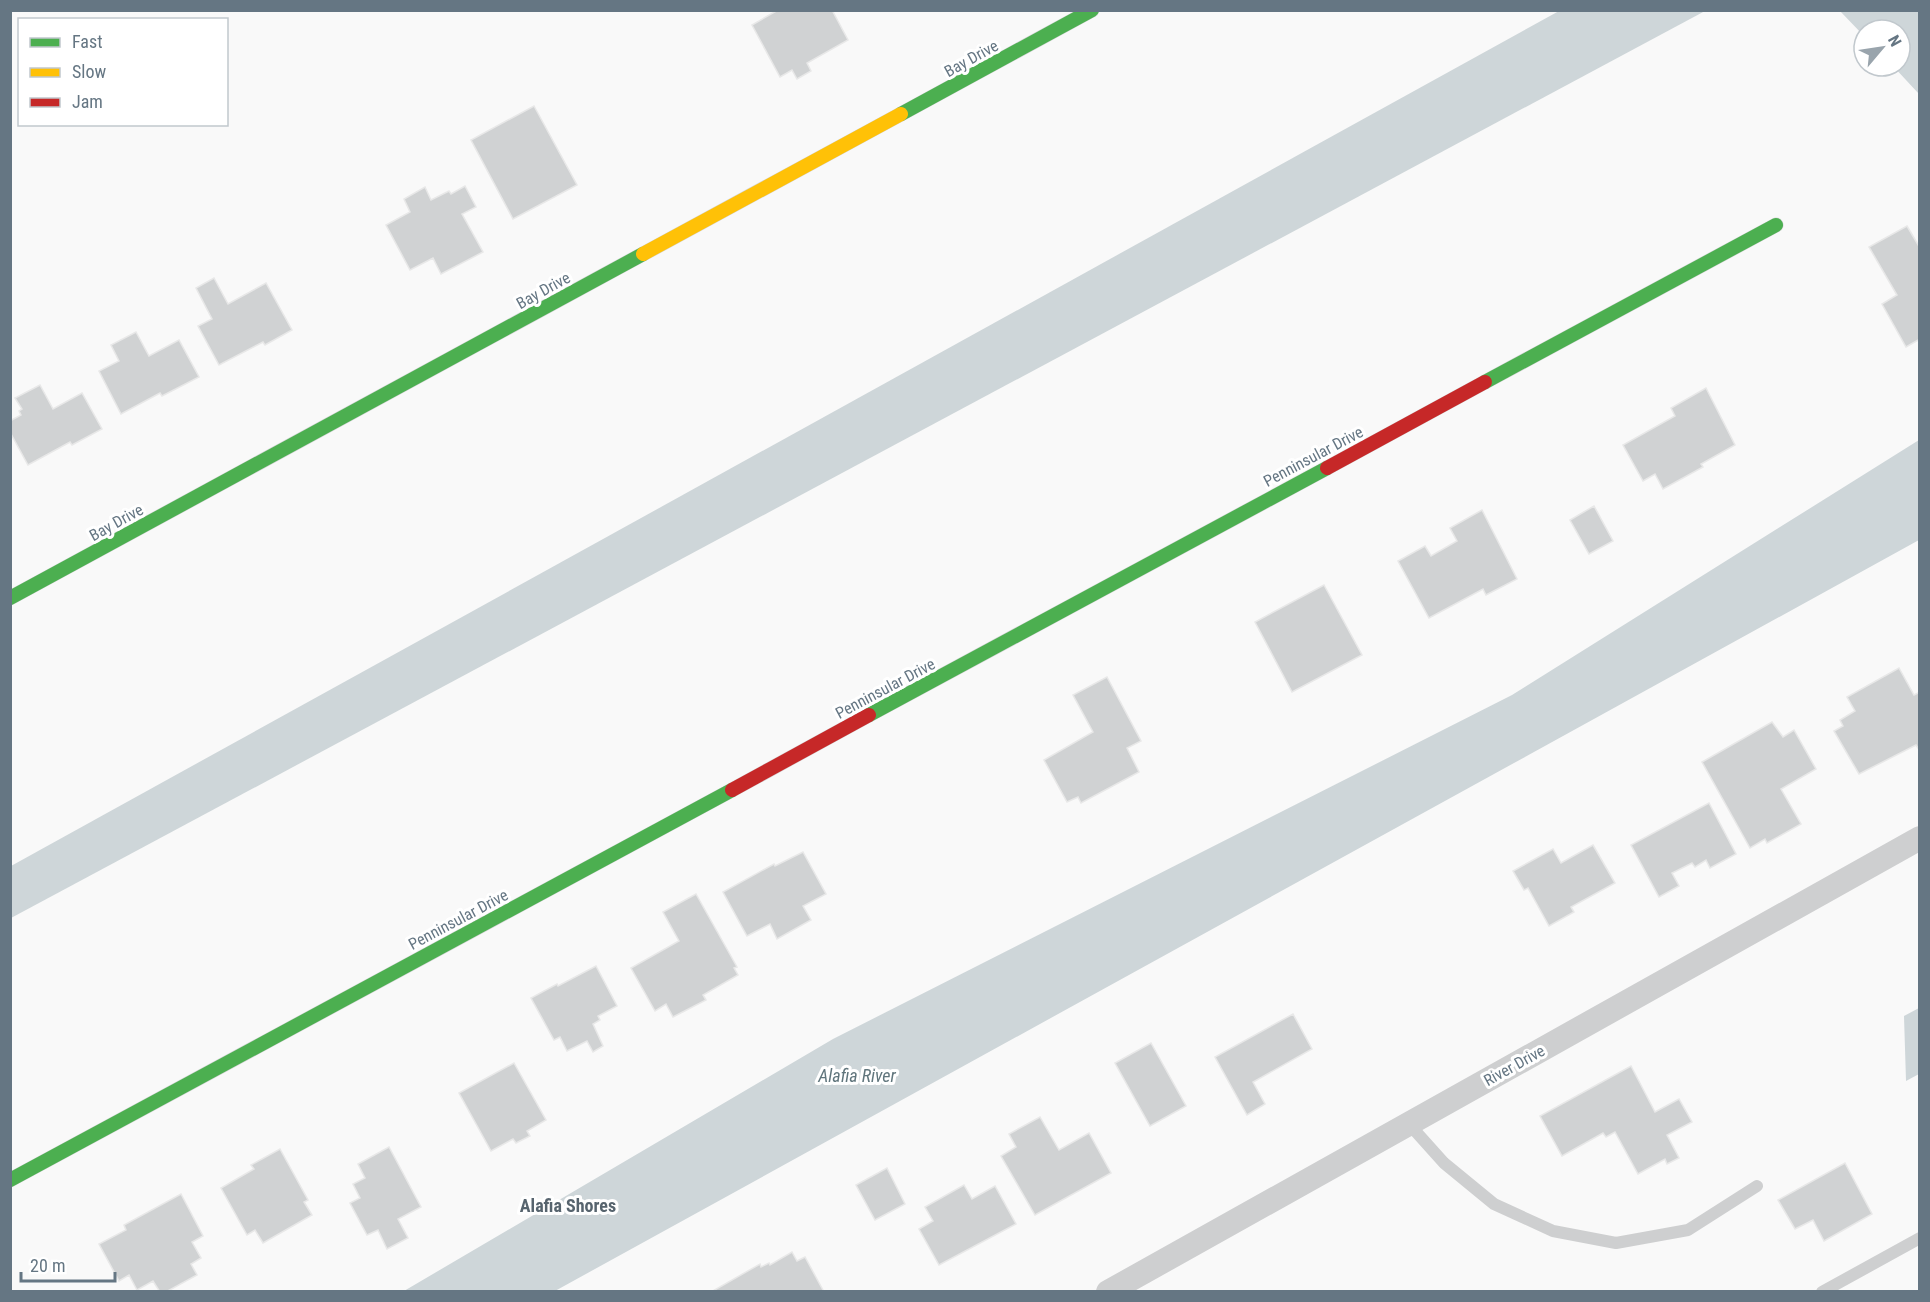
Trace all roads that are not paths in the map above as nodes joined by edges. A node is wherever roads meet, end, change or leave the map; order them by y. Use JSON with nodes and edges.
{"nodes":[{"id":1,"x":1092,"y":10,"type":"edge"},
{"id":2,"x":1776,"y":225,"type":"dead end"},
{"id":3,"x":10,"y":598,"type":"edge"},
{"id":4,"x":1920,"y":838,"type":"edge"},
{"id":5,"x":1409,"y":1124,"type":"junction"},
{"id":6,"x":10,"y":1180,"type":"edge"},
{"id":7,"x":1757,"y":1186,"type":"dead end"},
{"id":8,"x":1920,"y":1238,"type":"edge"},
{"id":9,"x":1108,"y":1292,"type":"edge"},
{"id":10,"x":1822,"y":1292,"type":"edge"}],
"edges":[{"from":1,"to":3,"type":"street","name":"Bay Drive"},
{"from":2,"to":6,"type":"street","name":"Penninsular Drive"},
{"from":4,"to":5,"type":"street","name":"River Drive"},
{"from":5,"to":7,"type":"lane"},
{"from":5,"to":9,"type":"street","name":"River Drive"},
{"from":8,"to":10,"type":"lane"}]}
